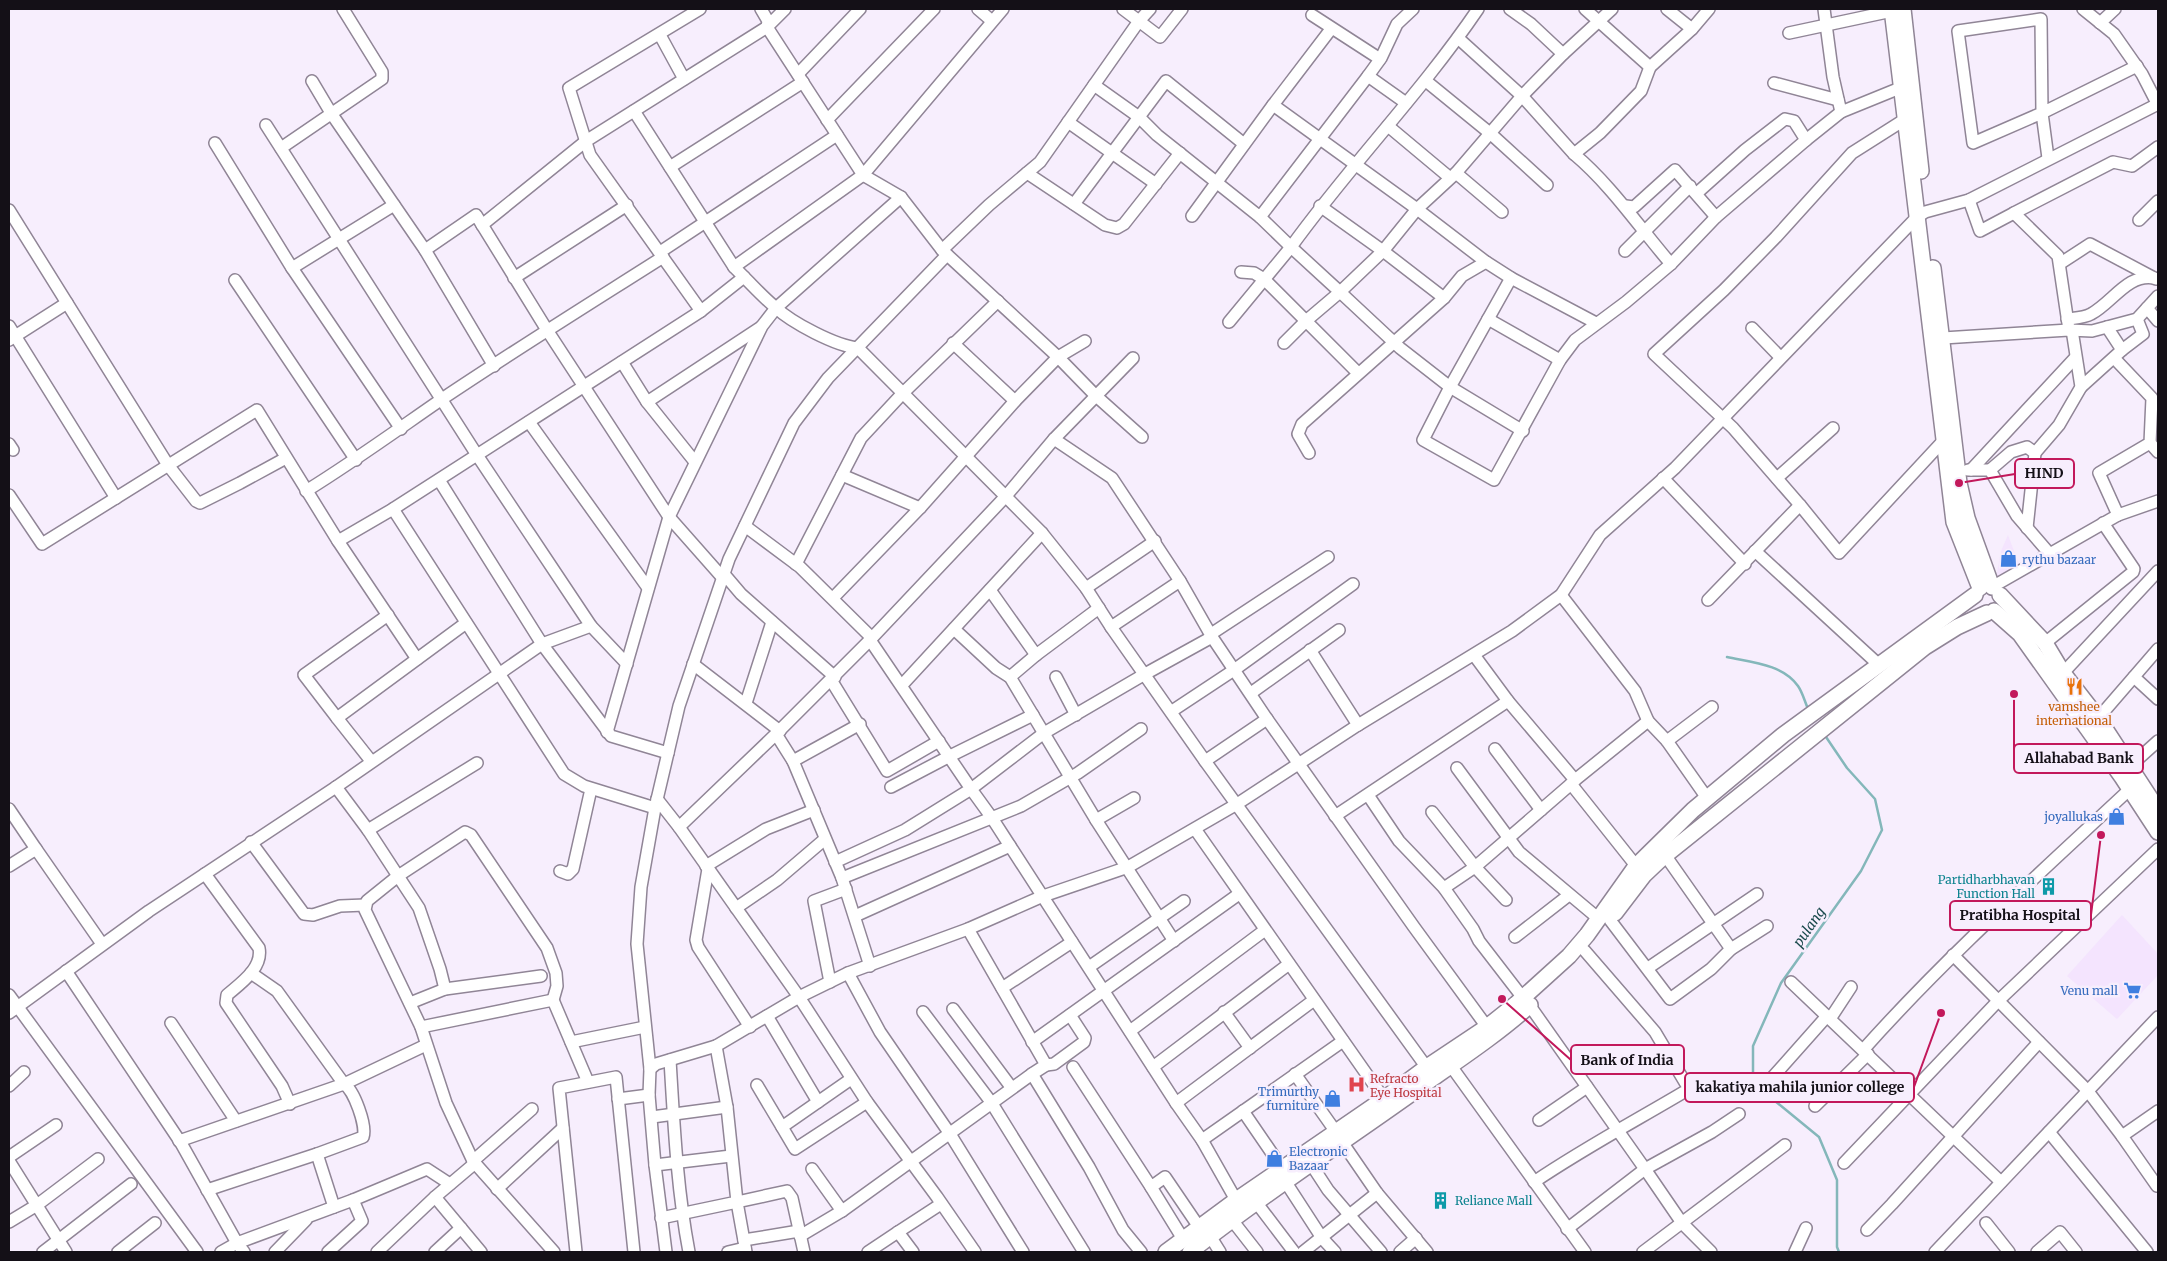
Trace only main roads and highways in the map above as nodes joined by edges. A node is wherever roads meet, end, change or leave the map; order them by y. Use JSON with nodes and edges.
{"nodes":[{"id":1,"x":1900,"y":11,"type":"edge"},
{"id":2,"x":1921,"y":215,"type":"junction"},
{"id":3,"x":1987,"y":591,"type":"junction"},
{"id":4,"x":1990,"y":612,"type":"junction"},
{"id":5,"x":2093,"y":724,"type":"junction"},
{"id":6,"x":2156,"y":799,"type":"edge"},
{"id":7,"x":2158,"y":832,"type":"edge"},
{"id":8,"x":1640,"y":871,"type":"junction"},
{"id":9,"x":1604,"y":919,"type":"junction"},
{"id":10,"x":1526,"y":1002,"type":"junction"},
{"id":11,"x":1430,"y":1072,"type":"junction"},
{"id":12,"x":1339,"y":1137,"type":"junction"},
{"id":13,"x":1284,"y":1175,"type":"junction"},
{"id":14,"x":1237,"y":1211,"type":"junction"},
{"id":15,"x":1186,"y":1246,"type":"edge"},
{"id":16,"x":1166,"y":1252,"type":"edge"}],
"edges":[{"from":1,"to":2,"type":"main road"},
{"from":1,"to":2,"type":"main road"},
{"from":2,"to":3,"type":"main road"},
{"from":2,"to":3,"type":"main road"},
{"from":3,"to":4,"type":"main road"},
{"from":3,"to":4,"type":"main road"},
{"from":3,"to":5,"type":"main road"},
{"from":3,"to":8,"type":"main road"},
{"from":4,"to":5,"type":"main road"},
{"from":4,"to":8,"type":"main road"},
{"from":5,"to":6,"type":"main road"},
{"from":5,"to":7,"type":"main road"},
{"from":8,"to":9,"type":"main road"},
{"from":9,"to":10,"type":"main road"},
{"from":9,"to":10,"type":"main road"},
{"from":10,"to":11,"type":"main road"},
{"from":10,"to":11,"type":"main road"},
{"from":11,"to":12,"type":"main road"},
{"from":11,"to":12,"type":"main road"},
{"from":12,"to":13,"type":"main road"},
{"from":12,"to":13,"type":"main road"},
{"from":13,"to":14,"type":"main road"},
{"from":13,"to":14,"type":"main road"},
{"from":14,"to":15,"type":"main road"},
{"from":15,"to":16,"type":"main road"}]}
